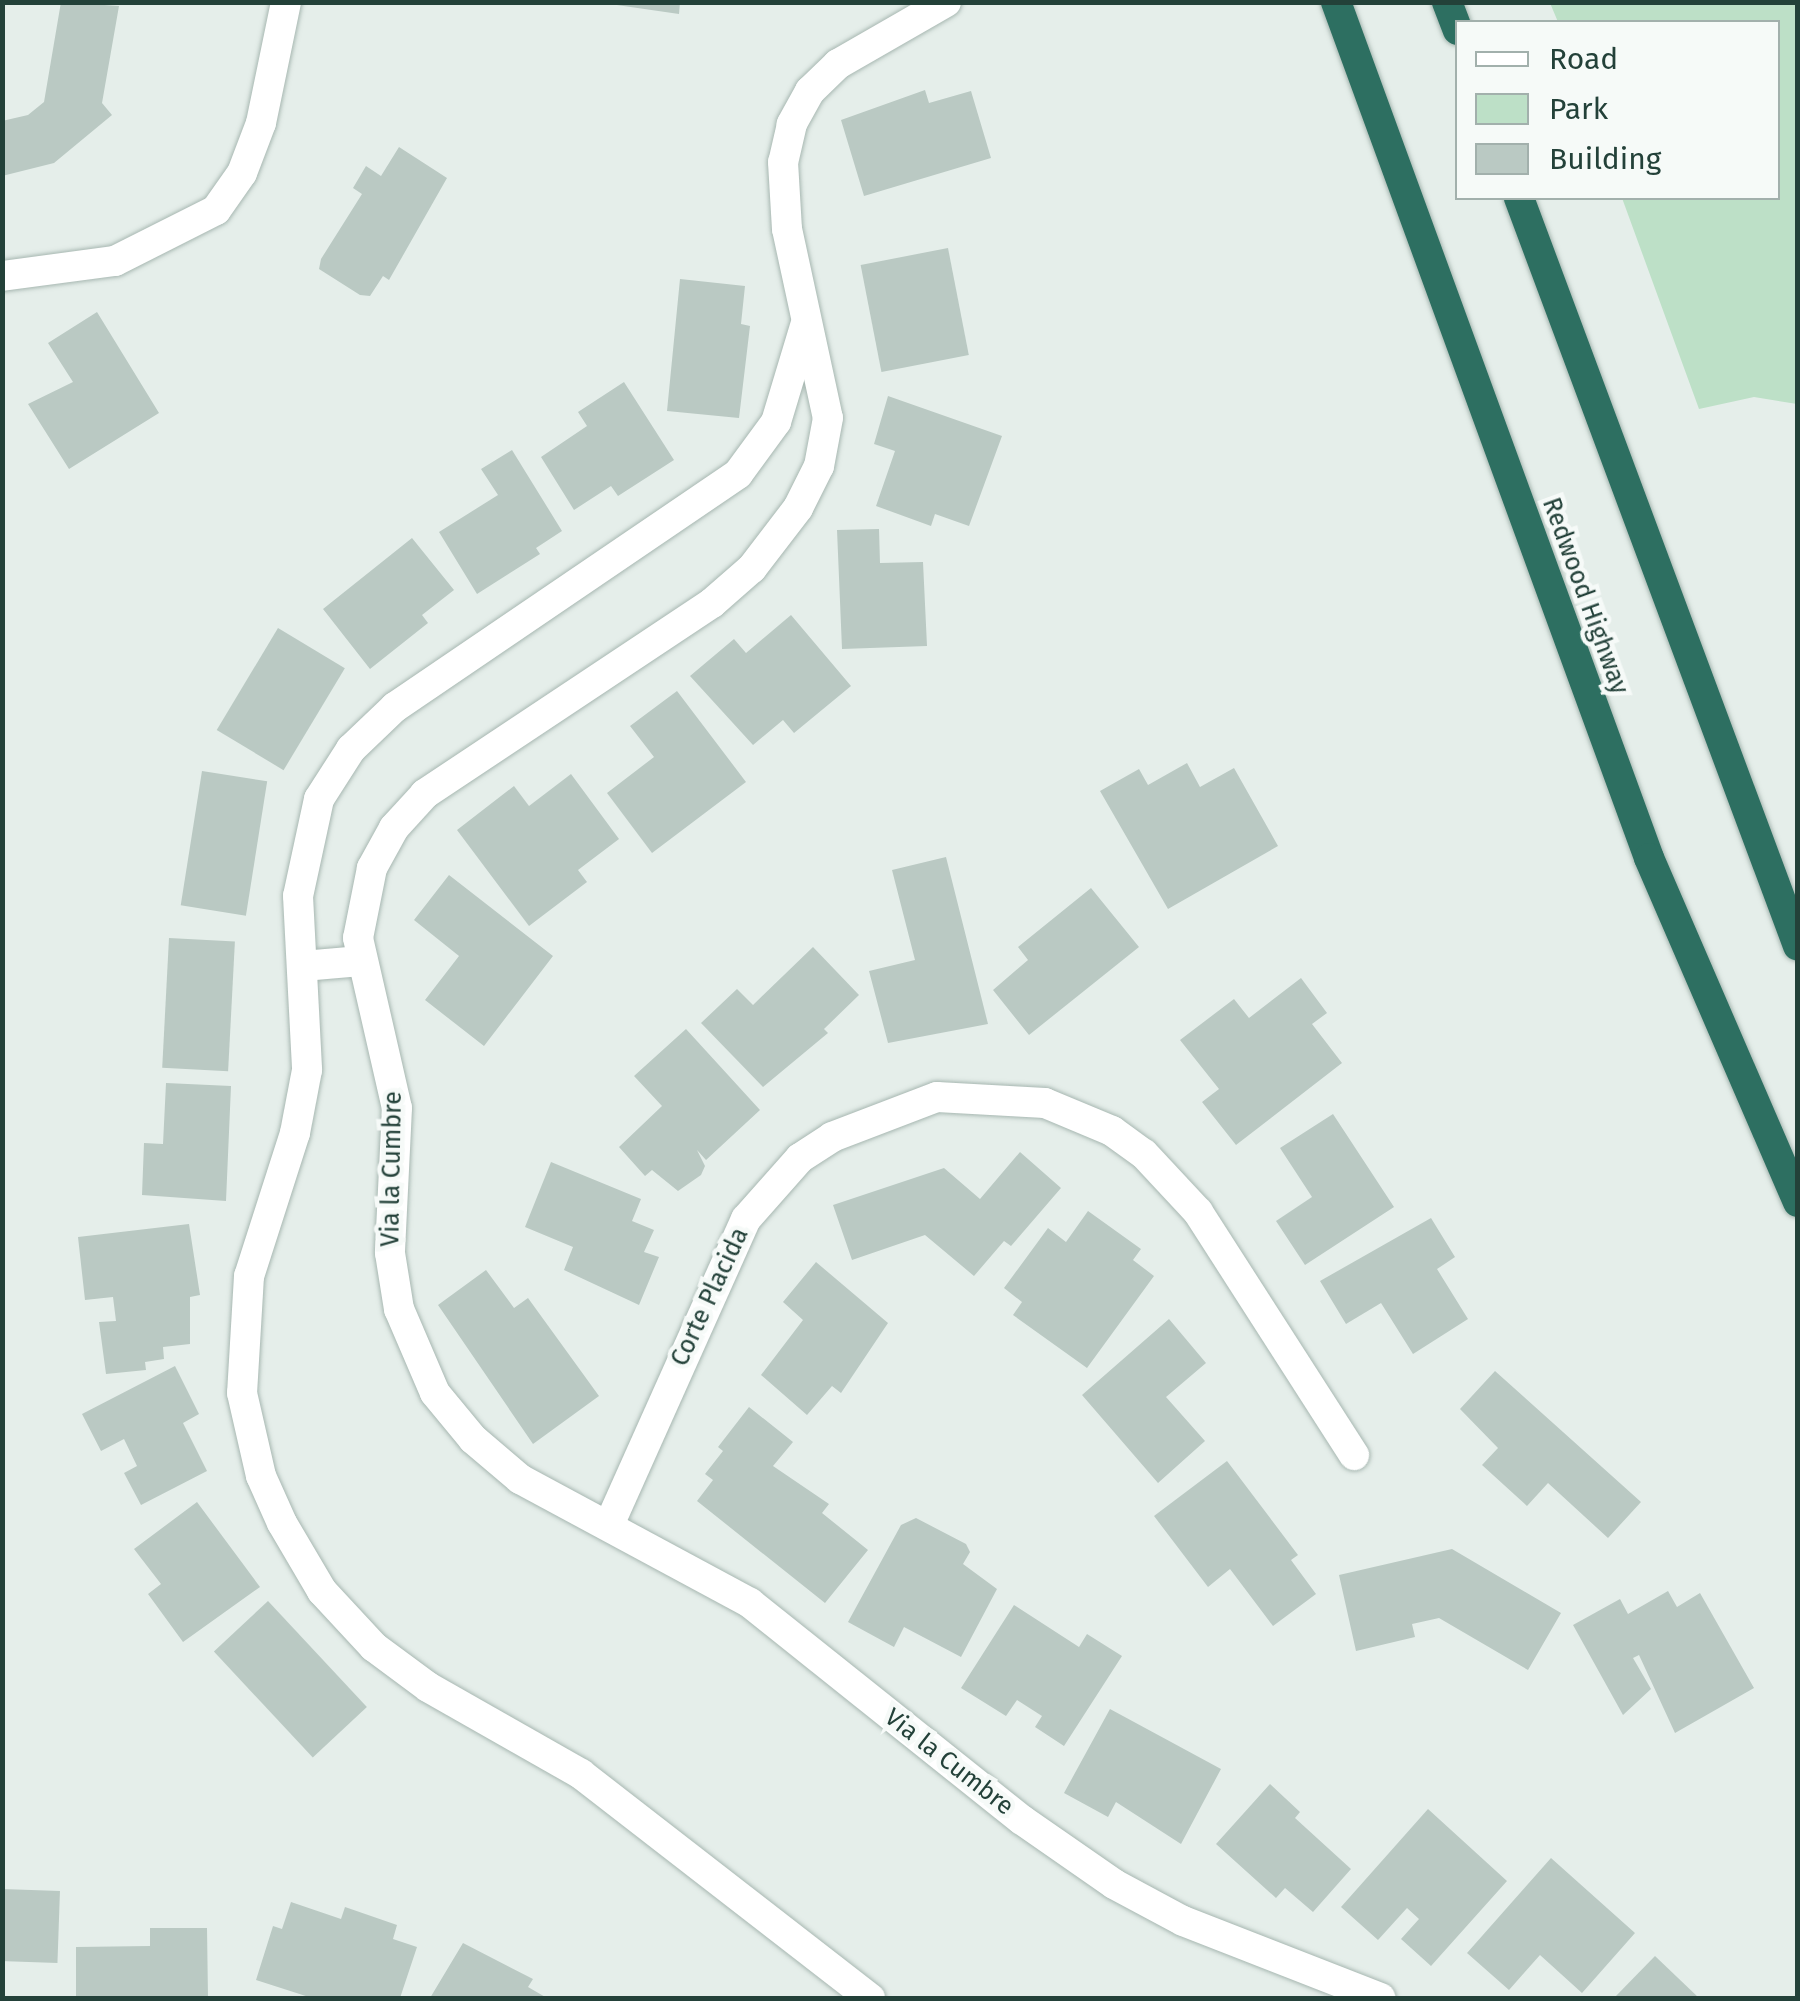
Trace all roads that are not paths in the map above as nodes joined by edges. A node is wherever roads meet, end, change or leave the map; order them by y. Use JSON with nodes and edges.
{"nodes":[{"id":1,"x":286,"y":2,"type":"edge"},
{"id":2,"x":946,"y":2,"type":"edge"},
{"id":3,"x":1336,"y":2,"type":"edge"},
{"id":4,"x":1520,"y":200,"type":"edge"},
{"id":5,"x":2,"y":276,"type":"edge"},
{"id":6,"x":805,"y":326,"type":"junction"},
{"id":7,"x":1798,"y":946,"type":"edge"},
{"id":8,"x":361,"y":961,"type":"junction"},
{"id":9,"x":303,"y":966,"type":"junction"},
{"id":10,"x":1798,"y":1202,"type":"edge"},
{"id":11,"x":1354,"y":1455,"type":"dead end"},
{"id":12,"x":610,"y":1525,"type":"junction"},
{"id":13,"x":870,"y":1998,"type":"edge"},
{"id":14,"x":1380,"y":1998,"type":"edge"}],
"edges":[{"from":1,"to":5,"type":"street"},
{"from":2,"to":6,"type":"street","name":"Via la Cumbre"},
{"from":3,"to":10,"type":"highway","name":"Redwood Highway"},
{"from":4,"to":7,"type":"highway"},
{"from":6,"to":8,"type":"street","name":"Via la Cumbre"},
{"from":6,"to":9,"type":"street","name":"Via la Cumbre"},
{"from":8,"to":9,"type":"street"},
{"from":8,"to":12,"type":"street","name":"Via la Cumbre"},
{"from":9,"to":13,"type":"street","name":"Via la Cumbre"},
{"from":11,"to":12,"type":"street","name":"Corte Placida"},
{"from":12,"to":14,"type":"street","name":"Via la Cumbre"}]}
